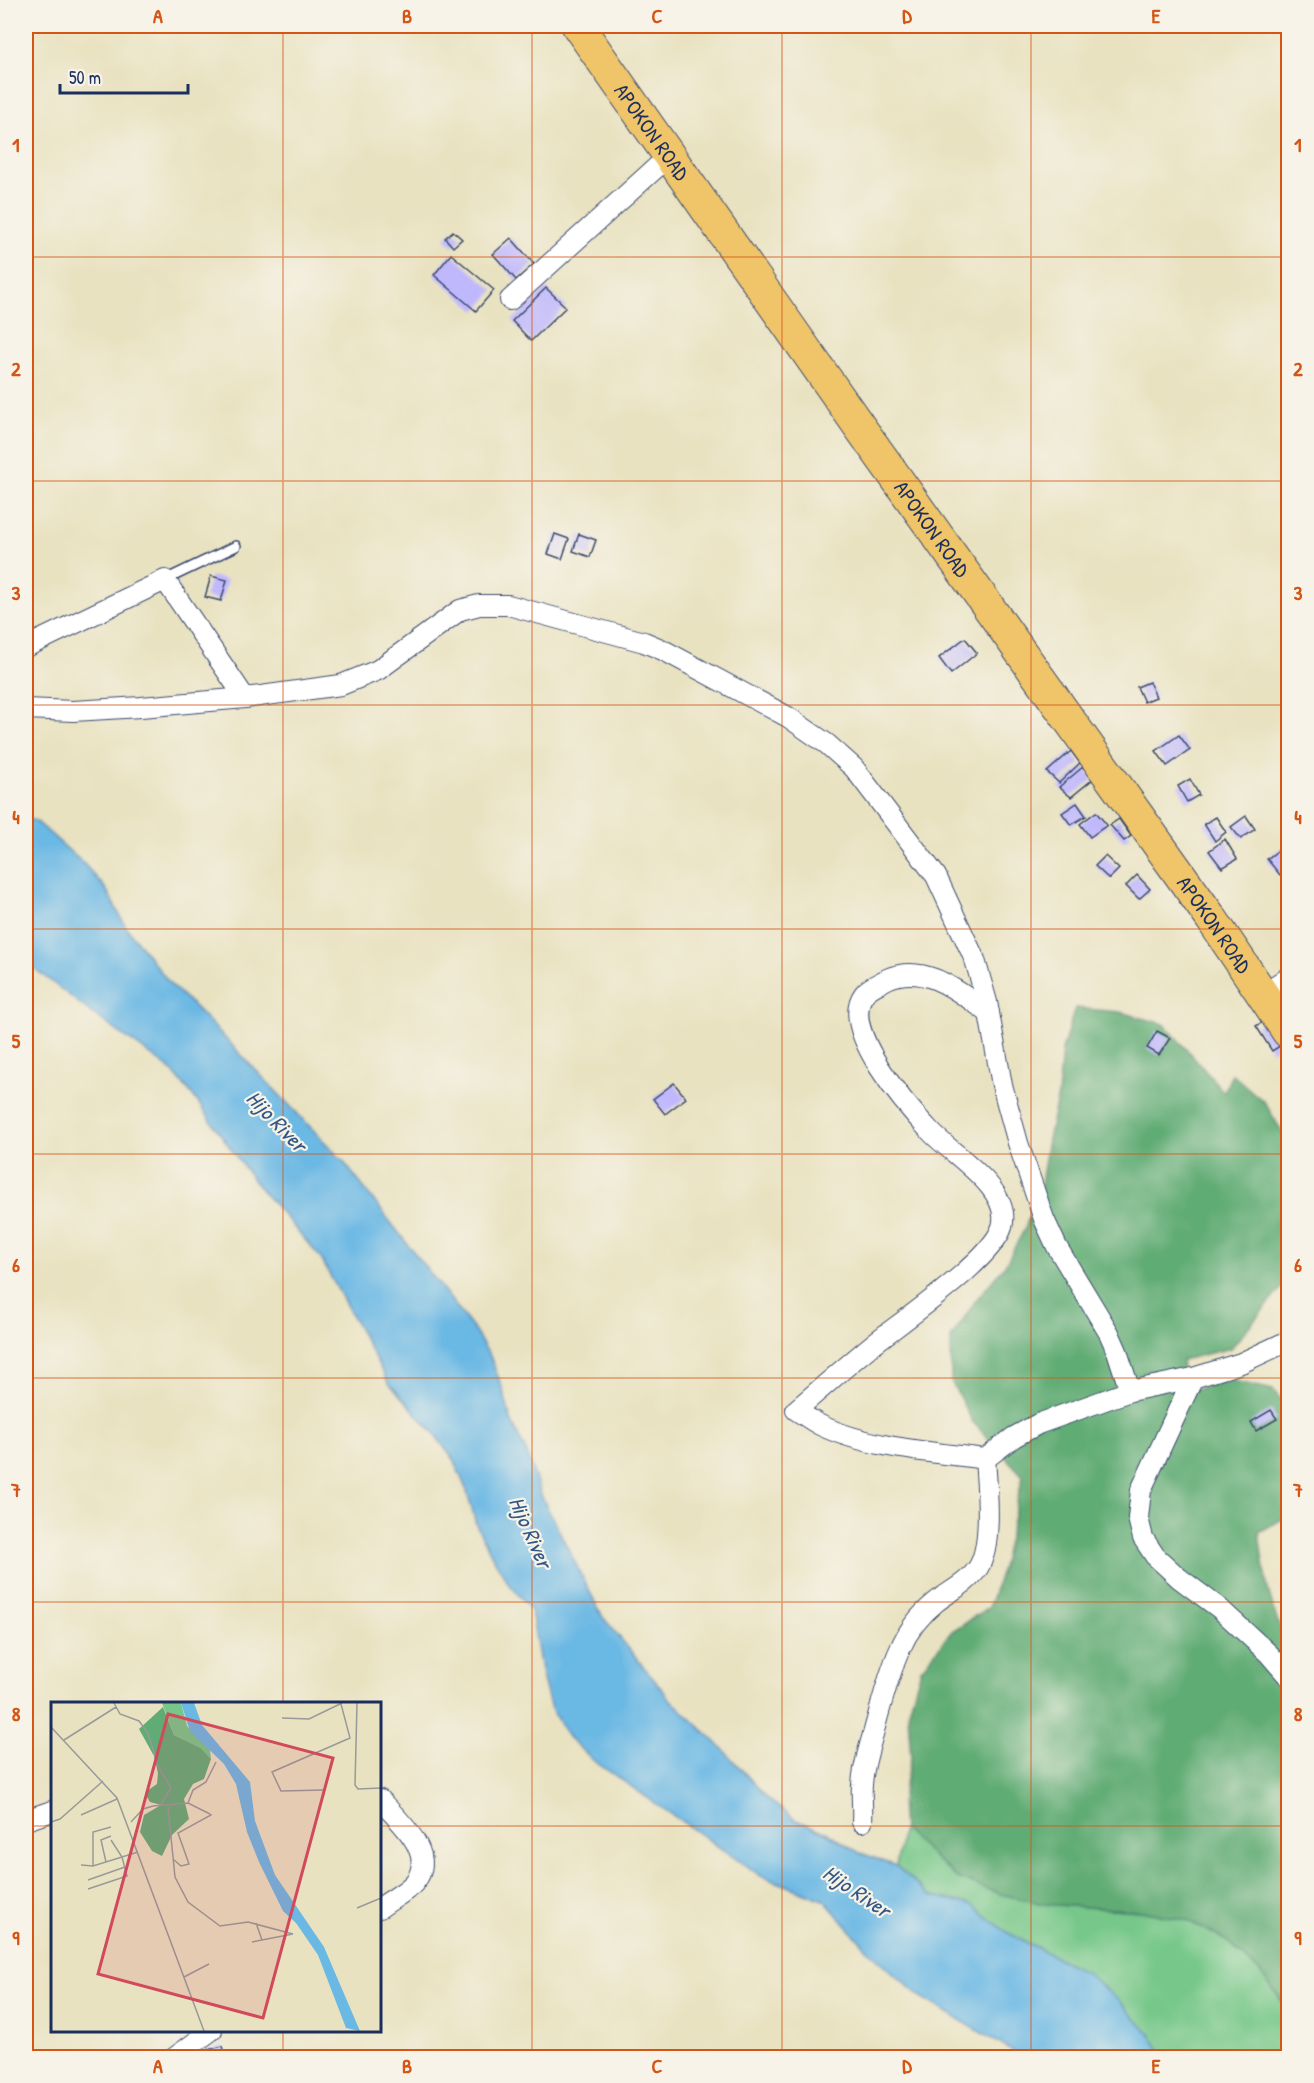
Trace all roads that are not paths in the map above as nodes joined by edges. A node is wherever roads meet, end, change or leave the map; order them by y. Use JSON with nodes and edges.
{"nodes":[{"id":1,"x":578,"y":26,"type":"edge"},
{"id":2,"x":598,"y":26,"type":"edge"},
{"id":3,"x":669,"y":156,"type":"junction"},
{"id":4,"x":510,"y":300,"type":"dead end"},
{"id":5,"x":236,"y":546,"type":"dead end"},
{"id":6,"x":165,"y":580,"type":"junction"},
{"id":7,"x":26,"y":647,"type":"edge"},
{"id":8,"x":245,"y":698,"type":"junction"},
{"id":9,"x":26,"y":709,"type":"edge"},
{"id":10,"x":1280,"y":988,"type":"edge"},
{"id":11,"x":989,"y":1013,"type":"junction"},
{"id":12,"x":1288,"y":1032,"type":"edge"},
{"id":13,"x":1288,"y":1341,"type":"edge"},
{"id":14,"x":1193,"y":1378,"type":"junction"},
{"id":15,"x":1130,"y":1391,"type":"junction"},
{"id":16,"x":985,"y":1459,"type":"junction"},
{"id":17,"x":1288,"y":1676,"type":"edge"},
{"id":18,"x":381,"y":1801,"type":"edge"},
{"id":19,"x":51,"y":1811,"type":"edge"},
{"id":20,"x":26,"y":1820,"type":"edge"},
{"id":21,"x":862,"y":1822,"type":"dead end"},
{"id":22,"x":381,"y":1907,"type":"edge"},
{"id":23,"x":211,"y":2032,"type":"edge"},
{"id":24,"x":174,"y":2058,"type":"edge"}],
"edges":[{"from":1,"to":3,"type":"highway","name":"APOKON ROAD"},
{"from":2,"to":10,"type":"highway","name":"APOKON ROAD"},
{"from":3,"to":4,"type":"street"},
{"from":3,"to":10,"type":"highway","name":"APOKON ROAD"},
{"from":5,"to":6,"type":"lane"},
{"from":6,"to":7,"type":"street"},
{"from":6,"to":8,"type":"street"},
{"from":8,"to":9,"type":"street"},
{"from":8,"to":11,"type":"street"},
{"from":10,"to":12,"type":"highway","name":"APOKON ROAD"},
{"from":11,"to":15,"type":"street"},
{"from":11,"to":16,"type":"street"},
{"from":13,"to":14,"type":"street"},
{"from":14,"to":15,"type":"street"},
{"from":14,"to":17,"type":"street"},
{"from":15,"to":16,"type":"street"},
{"from":16,"to":21,"type":"street"},
{"from":18,"to":22,"type":"street"},
{"from":19,"to":20,"type":"street"},
{"from":23,"to":24,"type":"street"}]}
